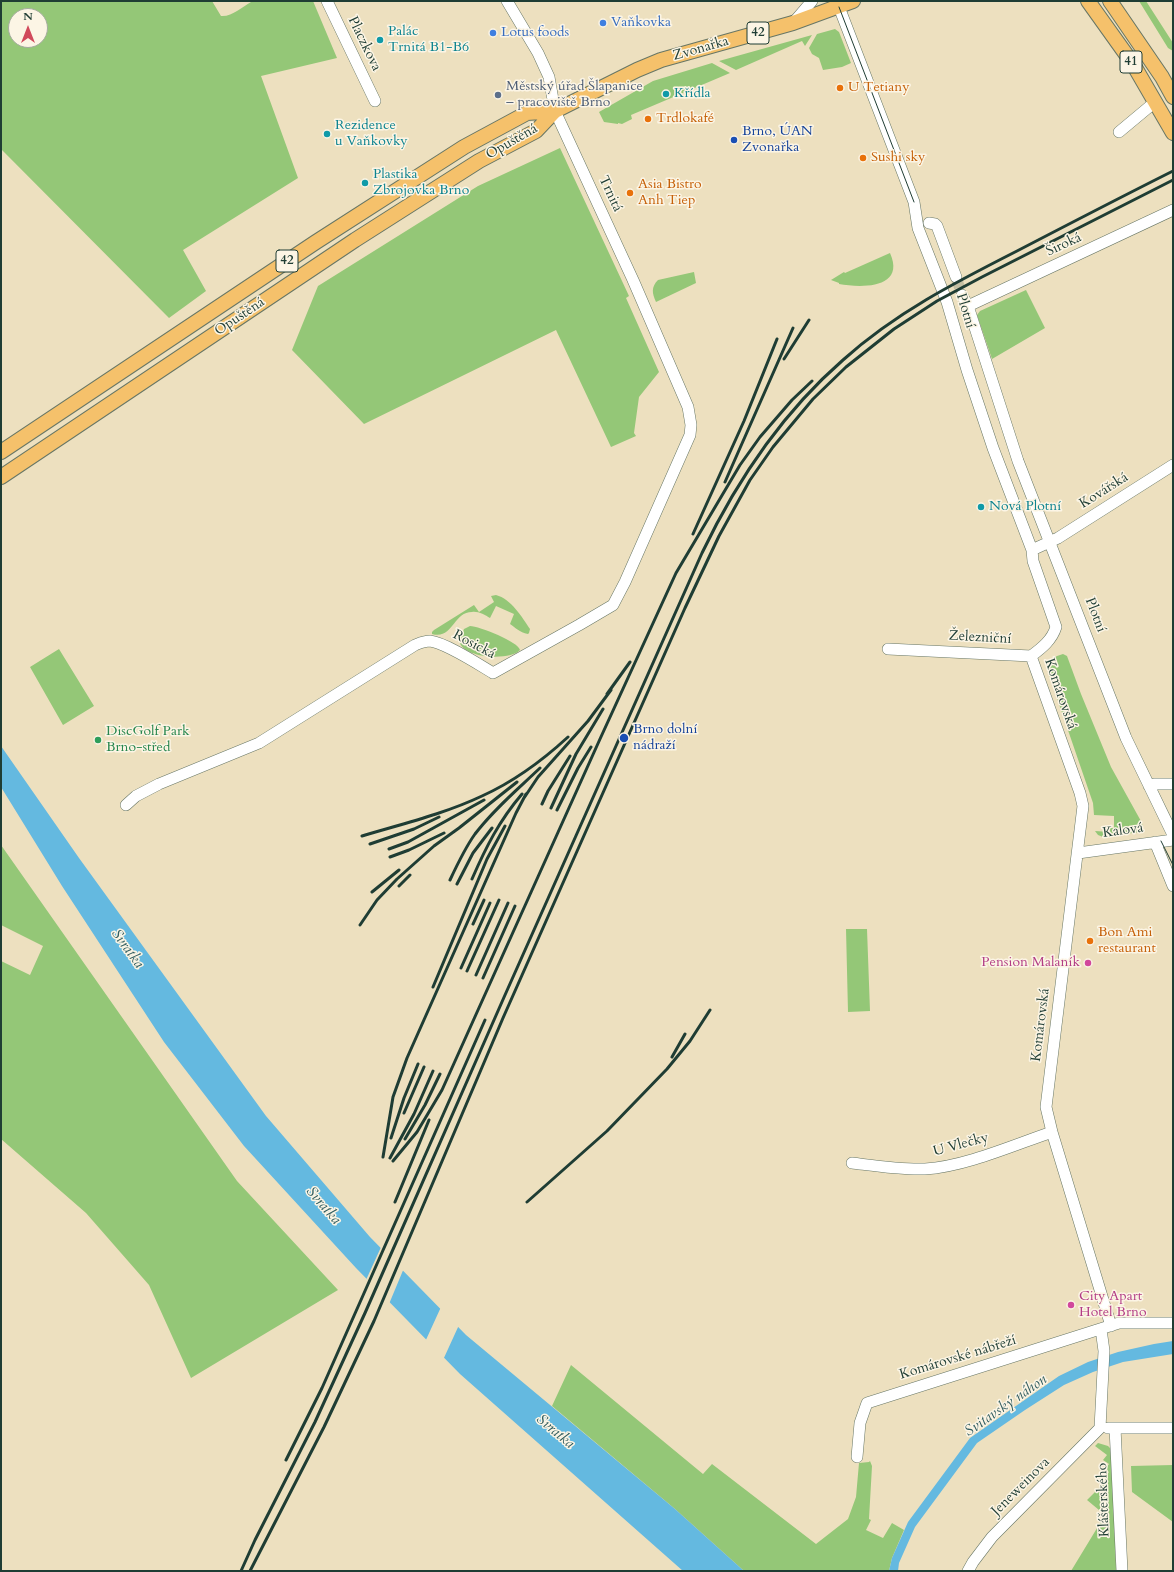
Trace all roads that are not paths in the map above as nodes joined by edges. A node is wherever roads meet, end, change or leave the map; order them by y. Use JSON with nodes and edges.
{"nodes":[{"id":1,"x":326,"y":1,"type":"edge"},
{"id":2,"x":507,"y":1,"type":"edge"},
{"id":3,"x":812,"y":1,"type":"edge"},
{"id":4,"x":853,"y":1,"type":"edge"},
{"id":5,"x":1088,"y":1,"type":"edge"},
{"id":6,"x":1110,"y":1,"type":"edge"},
{"id":7,"x":839,"y":7,"type":"junction"},
{"id":8,"x":793,"y":23,"type":"junction"},
{"id":9,"x":1173,"y":96,"type":"edge"},
{"id":10,"x":375,"y":100,"type":"dead end"},
{"id":11,"x":1155,"y":102,"type":"junction"},
{"id":12,"x":555,"y":111,"type":"junction"},
{"id":13,"x":1119,"y":132,"type":"dead end"},
{"id":14,"x":1173,"y":133,"type":"edge"},
{"id":15,"x":1173,"y":210,"type":"edge"},
{"id":16,"x":929,"y":223,"type":"dead end"},
{"id":17,"x":956,"y":277,"type":"tunnel mouth"},
{"id":18,"x":962,"y":295,"type":"tunnel mouth"},
{"id":19,"x":968,"y":306,"type":"junction"},
{"id":20,"x":686,"y":402,"type":"joint"},
{"id":21,"x":1,"y":452,"type":"edge"},
{"id":22,"x":1173,"y":465,"type":"edge"},
{"id":23,"x":1,"y":477,"type":"edge"},
{"id":24,"x":1050,"y":543,"type":"junction"},
{"id":25,"x":1032,"y":550,"type":"junction"},
{"id":26,"x":888,"y":649,"type":"dead end"},
{"id":27,"x":1031,"y":656,"type":"junction"},
{"id":28,"x":1173,"y":784,"type":"edge"},
{"id":29,"x":1149,"y":786,"type":"junction"},
{"id":30,"x":126,"y":805,"type":"dead end"},
{"id":31,"x":1173,"y":835,"type":"edge"},
{"id":32,"x":1173,"y":840,"type":"edge"},
{"id":33,"x":1155,"y":842,"type":"junction"},
{"id":34,"x":1078,"y":852,"type":"junction"},
{"id":35,"x":1173,"y":886,"type":"edge"},
{"id":36,"x":1052,"y":1132,"type":"junction"},
{"id":37,"x":852,"y":1164,"type":"dead end"},
{"id":38,"x":1173,"y":1323,"type":"edge"},
{"id":39,"x":1112,"y":1326,"type":"junction"},
{"id":40,"x":1101,"y":1329,"type":"junction"},
{"id":41,"x":1100,"y":1428,"type":"junction"},
{"id":42,"x":1116,"y":1428,"type":"junction"},
{"id":43,"x":1173,"y":1428,"type":"edge"},
{"id":44,"x":857,"y":1457,"type":"dead end"},
{"id":45,"x":968,"y":1571,"type":"edge"},
{"id":46,"x":1122,"y":1571,"type":"edge"}],
"edges":[{"from":1,"to":10,"type":"street","name":"Placzkova"},
{"from":2,"to":12,"type":"street","name":"Trnitá"},
{"from":3,"to":8,"type":"street"},
{"from":4,"to":7,"type":"main road","name":"Zvonařka","number":"42"},
{"from":5,"to":11,"type":"main road","number":"41"},
{"from":6,"to":9,"type":"main road","number":"41"},
{"from":7,"to":8,"type":"main road","name":"Zvonařka","number":"42"},
{"from":7,"to":25,"type":"street","name":"Plotní"},
{"from":8,"to":12,"type":"main road","name":"Zvonařka","number":"42"},
{"from":11,"to":13,"type":"street"},
{"from":11,"to":14,"type":"main road","number":"41"},
{"from":12,"to":20,"type":"street","name":"Trnitá"},
{"from":12,"to":21,"type":"main road","name":"Opuštěná","number":"42"},
{"from":12,"to":23,"type":"main road","name":"Opuštěná","number":"42"},
{"from":15,"to":19,"type":"street","name":"Široká"},
{"from":16,"to":17,"type":"street","name":"Plotní"},
{"from":18,"to":19,"type":"street","name":"Plotní"},
{"from":19,"to":24,"type":"street","name":"Plotní"},
{"from":20,"to":30,"type":"street","name":"Rosická"},
{"from":22,"to":24,"type":"street","name":"Kovářská"},
{"from":24,"to":25,"type":"street","name":"Kovářská"},
{"from":24,"to":29,"type":"street","name":"Plotní"},
{"from":25,"to":27,"type":"street","name":"Plotní"},
{"from":26,"to":27,"type":"street","name":"Železniční"},
{"from":27,"to":34,"type":"street","name":"Komárovská"},
{"from":28,"to":29,"type":"street"},
{"from":29,"to":31,"type":"street","name":"Plotní"},
{"from":32,"to":33,"type":"street","name":"Kalová"},
{"from":33,"to":34,"type":"street","name":"Kalová"},
{"from":33,"to":35,"type":"street"},
{"from":34,"to":36,"type":"street","name":"Komárovská"},
{"from":36,"to":37,"type":"street","name":"U Vlečky"},
{"from":36,"to":39,"type":"street","name":"Komárovská"},
{"from":38,"to":39,"type":"street","name":"Komárovské nábřeží"},
{"from":39,"to":40,"type":"street","name":"Komárovské nábřeží"},
{"from":40,"to":41,"type":"street"},
{"from":40,"to":44,"type":"street","name":"Komárovské nábřeží"},
{"from":41,"to":42,"type":"street"},
{"from":41,"to":45,"type":"street","name":"Jeneweinova"},
{"from":42,"to":43,"type":"street"},
{"from":42,"to":46,"type":"street","name":"Klášterského"}]}
